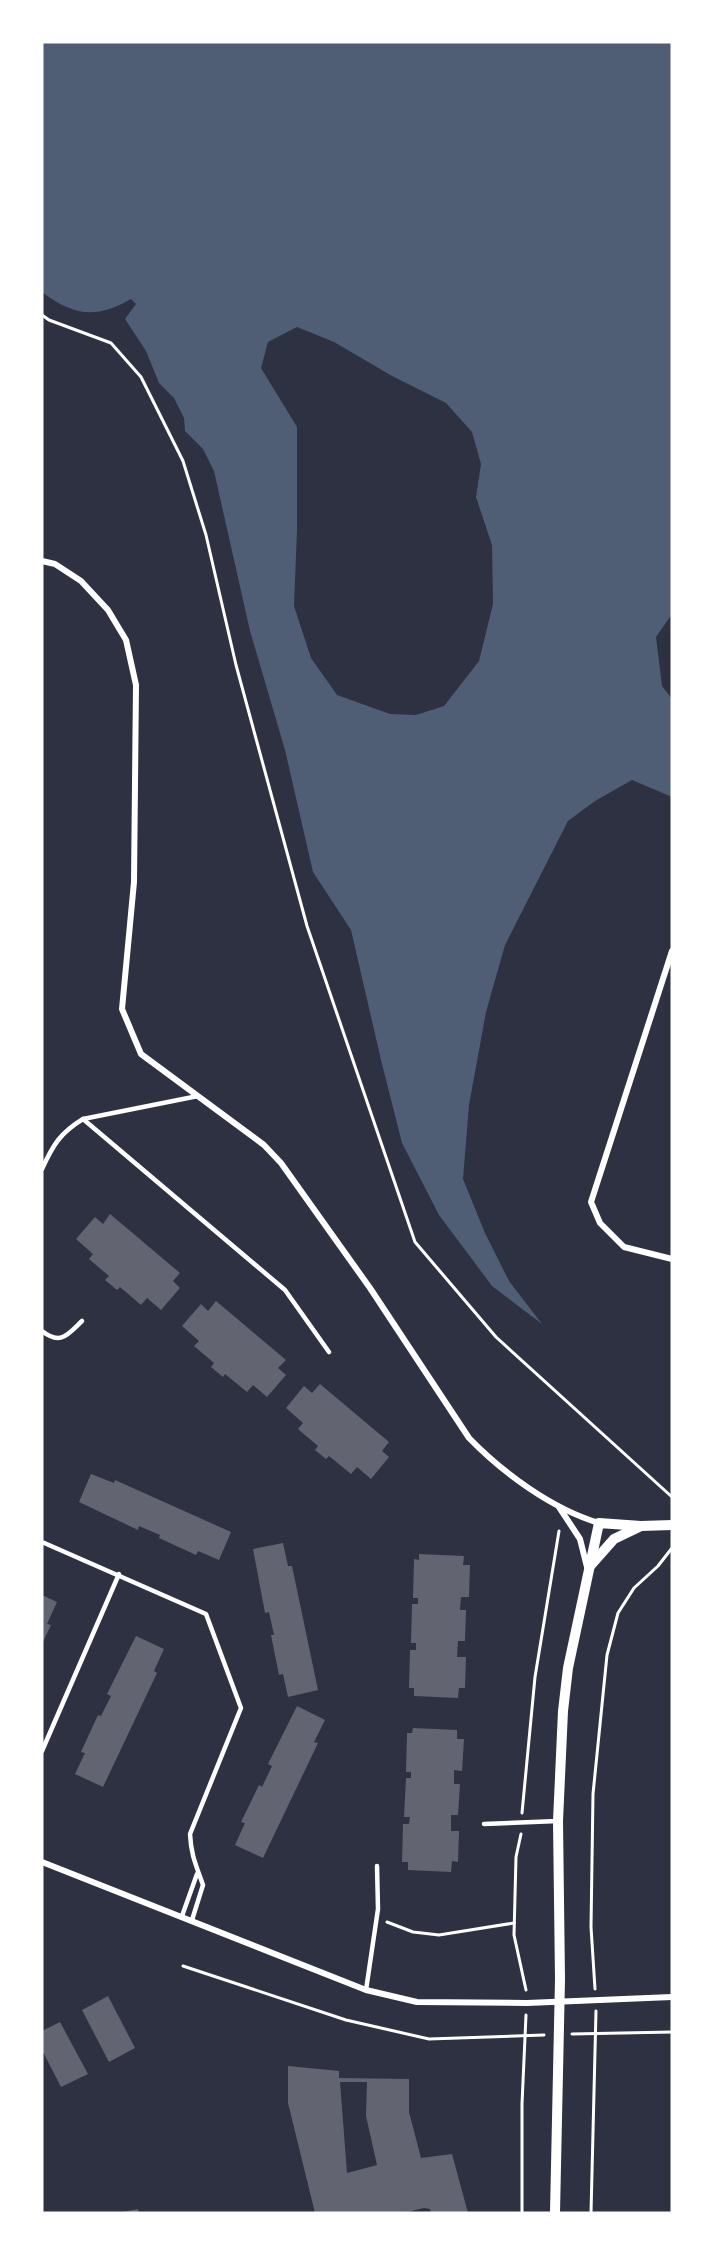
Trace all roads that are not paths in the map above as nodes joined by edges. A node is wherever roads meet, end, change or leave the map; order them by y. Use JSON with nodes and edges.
{"nodes":[{"id":1,"x":42,"y":561,"type":"edge"},
{"id":2,"x":672,"y":951,"type":"edge"},
{"id":3,"x":198,"y":1096,"type":"junction"},
{"id":4,"x":83,"y":1119,"type":"junction"},
{"id":5,"x":42,"y":1169,"type":"edge"},
{"id":6,"x":672,"y":1259,"type":"edge"},
{"id":7,"x":82,"y":1321,"type":"dead end"},
{"id":8,"x":42,"y":1331,"type":"edge"},
{"id":9,"x":329,"y":1352,"type":"dead end"},
{"id":10,"x":555,"y":1502,"type":"junction"},
{"id":11,"x":599,"y":1523,"type":"junction"},
{"id":12,"x":672,"y":1525,"type":"edge"},
{"id":13,"x":641,"y":1526,"type":"junction"},
{"id":14,"x":42,"y":1542,"type":"edge"},
{"id":15,"x":588,"y":1570,"type":"junction"},
{"id":16,"x":119,"y":1574,"type":"junction"},
{"id":17,"x":42,"y":1751,"type":"edge"},
{"id":18,"x":558,"y":1821,"type":"junction"},
{"id":19,"x":484,"y":1824,"type":"dead end"},
{"id":20,"x":42,"y":1862,"type":"edge"},
{"id":21,"x":377,"y":1866,"type":"dead end"},
{"id":22,"x":197,"y":1874,"type":"junction"},
{"id":23,"x":182,"y":1916,"type":"junction"},
{"id":24,"x":192,"y":1920,"type":"junction"},
{"id":25,"x":366,"y":1990,"type":"junction"},
{"id":26,"x":672,"y":1997,"type":"edge"},
{"id":27,"x":559,"y":2002,"type":"junction"},
{"id":28,"x":555,"y":2213,"type":"edge"}],
"edges":[{"from":1,"to":3,"type":"street"},
{"from":2,"to":6,"type":"street"},
{"from":3,"to":4,"type":"lane"},
{"from":3,"to":10,"type":"street"},
{"from":4,"to":5,"type":"lane"},
{"from":4,"to":9,"type":"lane"},
{"from":7,"to":8,"type":"lane"},
{"from":10,"to":11,"type":"street"},
{"from":10,"to":15,"type":"street"},
{"from":11,"to":13,"type":"street"},
{"from":11,"to":15,"type":"street"},
{"from":12,"to":13,"type":"street"},
{"from":13,"to":15,"type":"street"},
{"from":14,"to":16,"type":"lane"},
{"from":15,"to":18,"type":"street"},
{"from":16,"to":17,"type":"lane"},
{"from":16,"to":22,"type":"lane"},
{"from":18,"to":19,"type":"lane"},
{"from":18,"to":27,"type":"street"},
{"from":20,"to":23,"type":"street"},
{"from":21,"to":25,"type":"lane"},
{"from":22,"to":23,"type":"lane"},
{"from":22,"to":24,"type":"lane"},
{"from":23,"to":24,"type":"street"},
{"from":24,"to":25,"type":"street"},
{"from":25,"to":27,"type":"street"},
{"from":26,"to":27,"type":"street"},
{"from":27,"to":28,"type":"street"}]}
